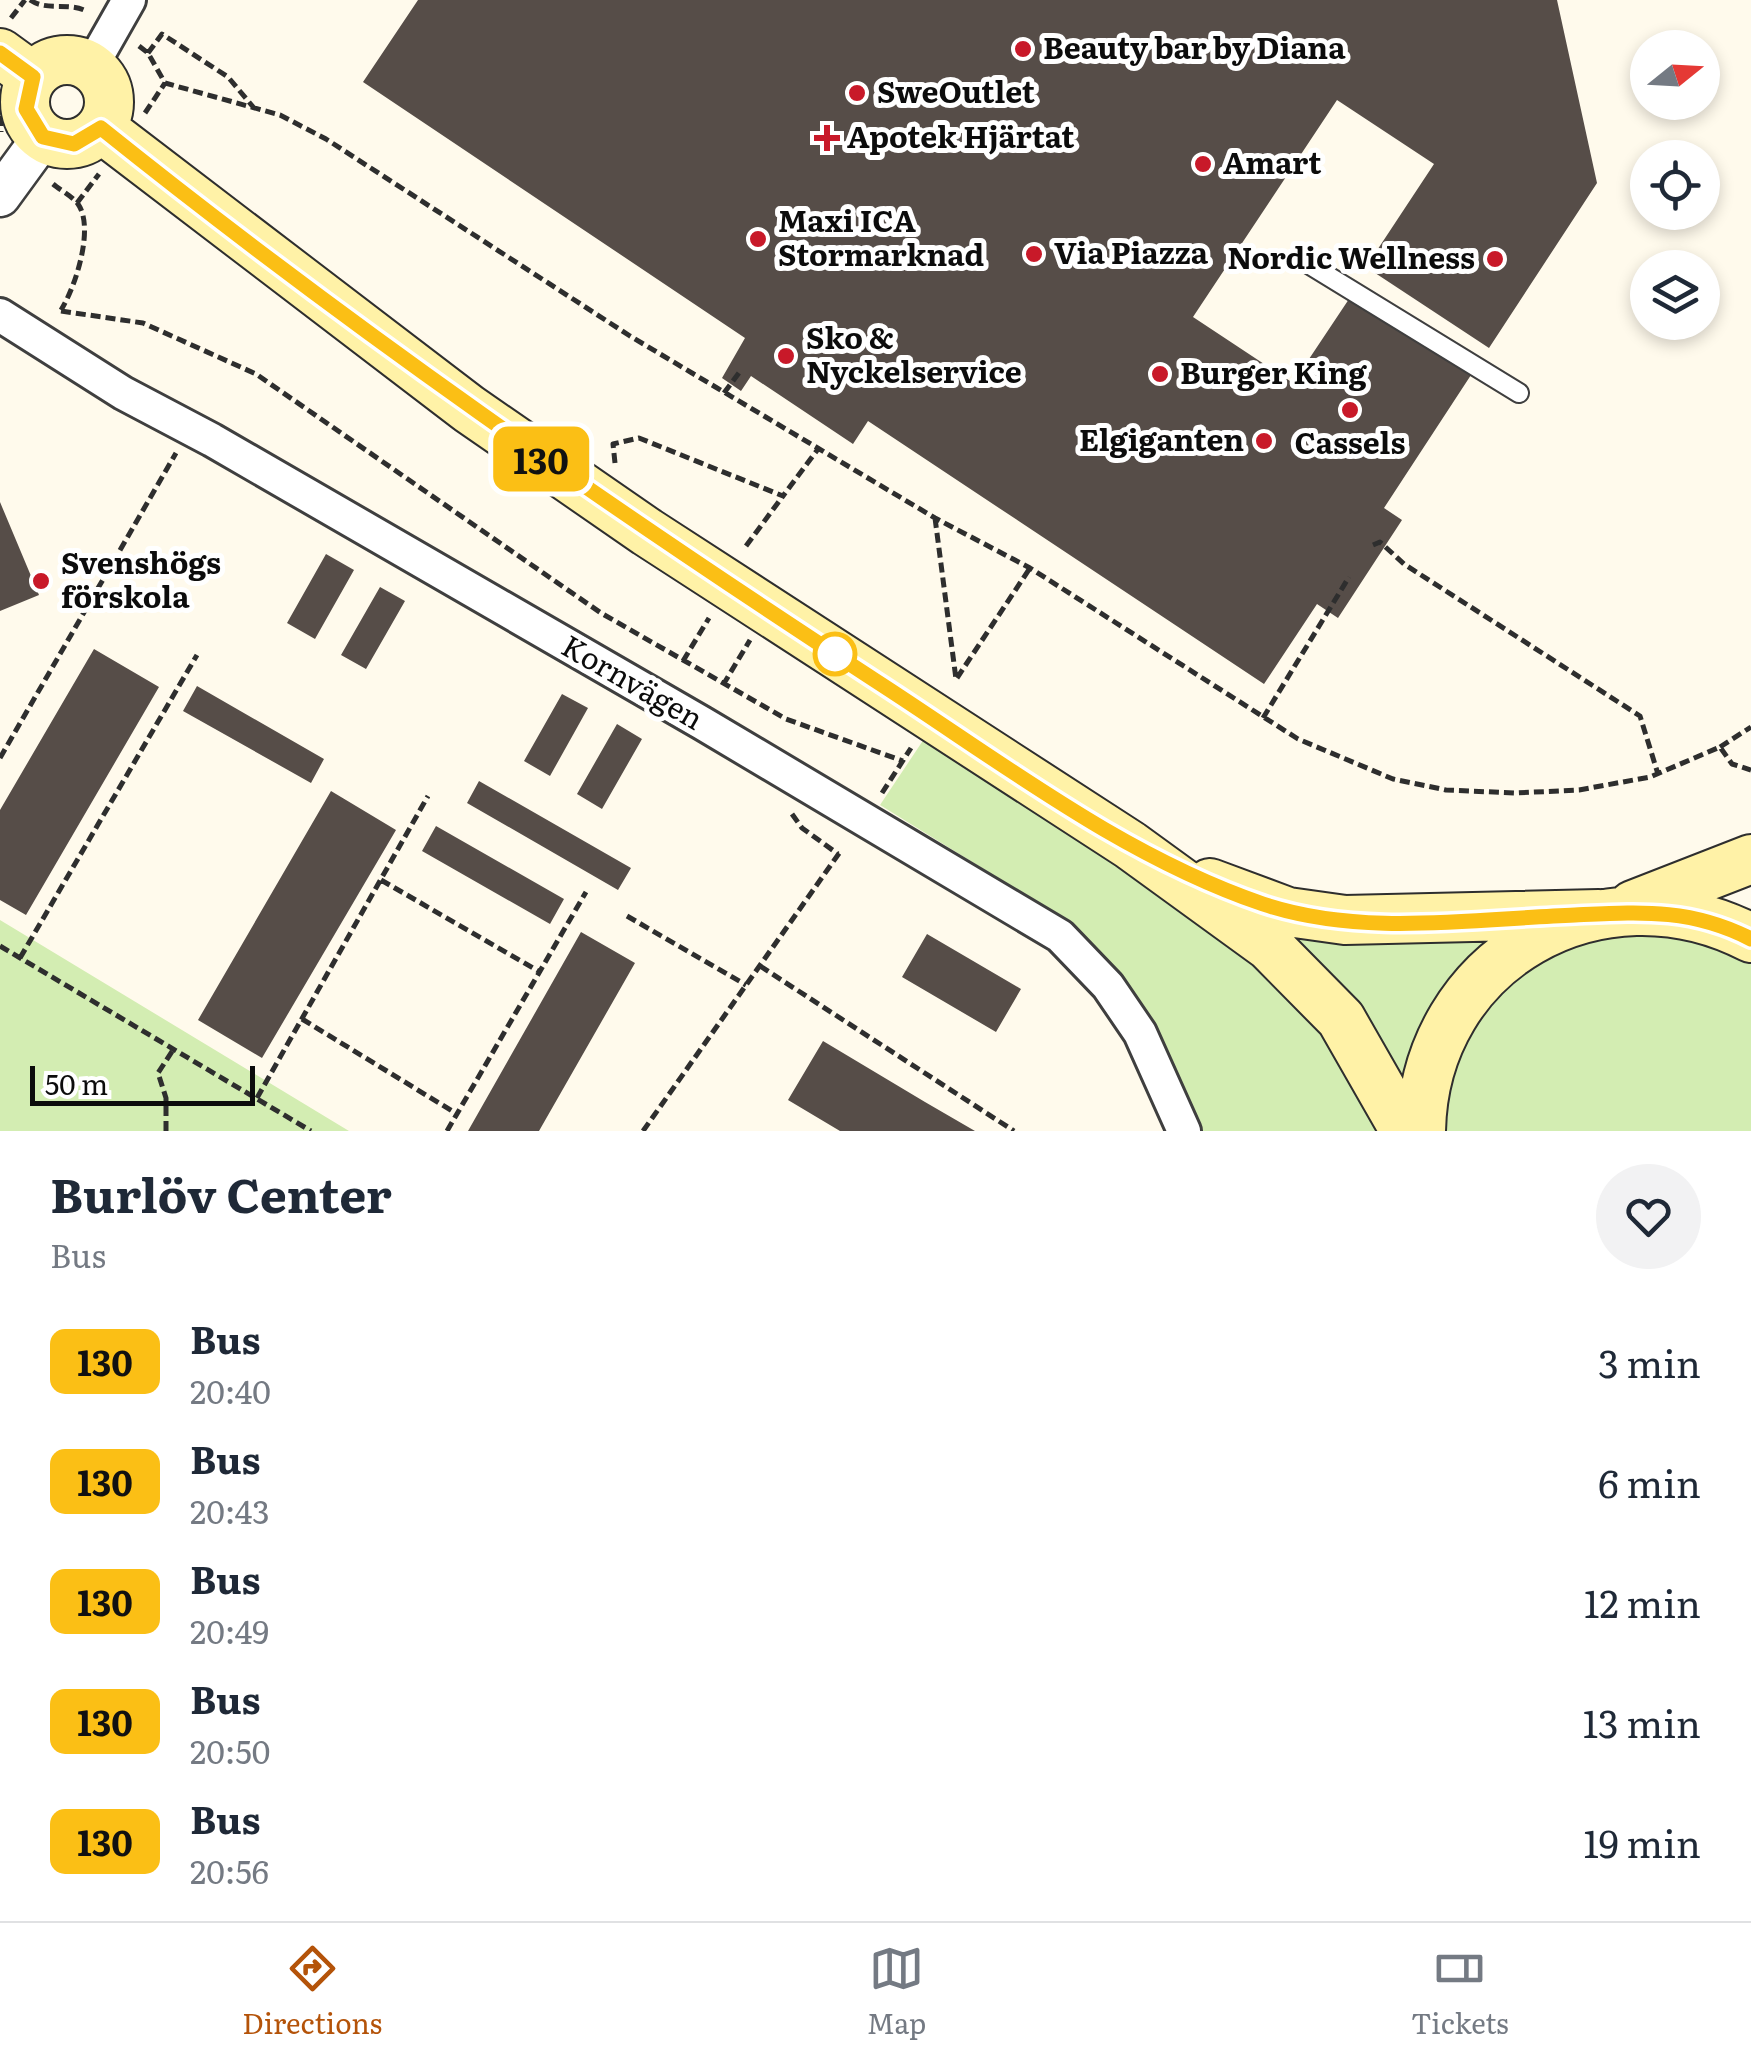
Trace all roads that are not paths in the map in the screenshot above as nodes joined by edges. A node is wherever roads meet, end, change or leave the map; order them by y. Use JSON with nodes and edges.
{"nodes":[{"id":1,"x":129,"y":0,"type":"edge"},
{"id":2,"x":91,"y":67,"type":"junction"},
{"id":3,"x":11,"y":77,"type":"edge"},
{"id":4,"x":101,"y":128,"type":"junction"},
{"id":5,"x":22,"y":137,"type":"edge"},
{"id":6,"x":0,"y":196,"type":"edge"},
{"id":7,"x":1302,"y":260,"type":"dead end"},
{"id":8,"x":0,"y":314,"type":"edge"},
{"id":9,"x":1518,"y":393,"type":"dead end"},
{"id":10,"x":1130,"y":845,"type":"junction"},
{"id":11,"x":1751,"y":859,"type":"edge"},
{"id":12,"x":1607,"y":913,"type":"junction"},
{"id":13,"x":1751,"y":938,"type":"edge"},
{"id":14,"x":1184,"y":1131,"type":"edge"},
{"id":15,"x":1404,"y":1131,"type":"edge"},
{"id":16,"x":1421,"y":1131,"type":"edge"}],
"edges":[{"from":1,"to":2,"type":"street"},
{"from":2,"to":3,"type":"main road"},
{"from":2,"to":4,"type":"main road"},
{"from":3,"to":5,"type":"main road"},
{"from":4,"to":5,"type":"main road"},
{"from":4,"to":10,"type":"main road"},
{"from":5,"to":6,"type":"street"},
{"from":7,"to":9,"type":"lane"},
{"from":8,"to":14,"type":"street","name":"Kornvägen"},
{"from":10,"to":12,"type":"main road"},
{"from":10,"to":15,"type":"main road"},
{"from":11,"to":12,"type":"main road"},
{"from":12,"to":13,"type":"main road"},
{"from":12,"to":16,"type":"main road"}]}
